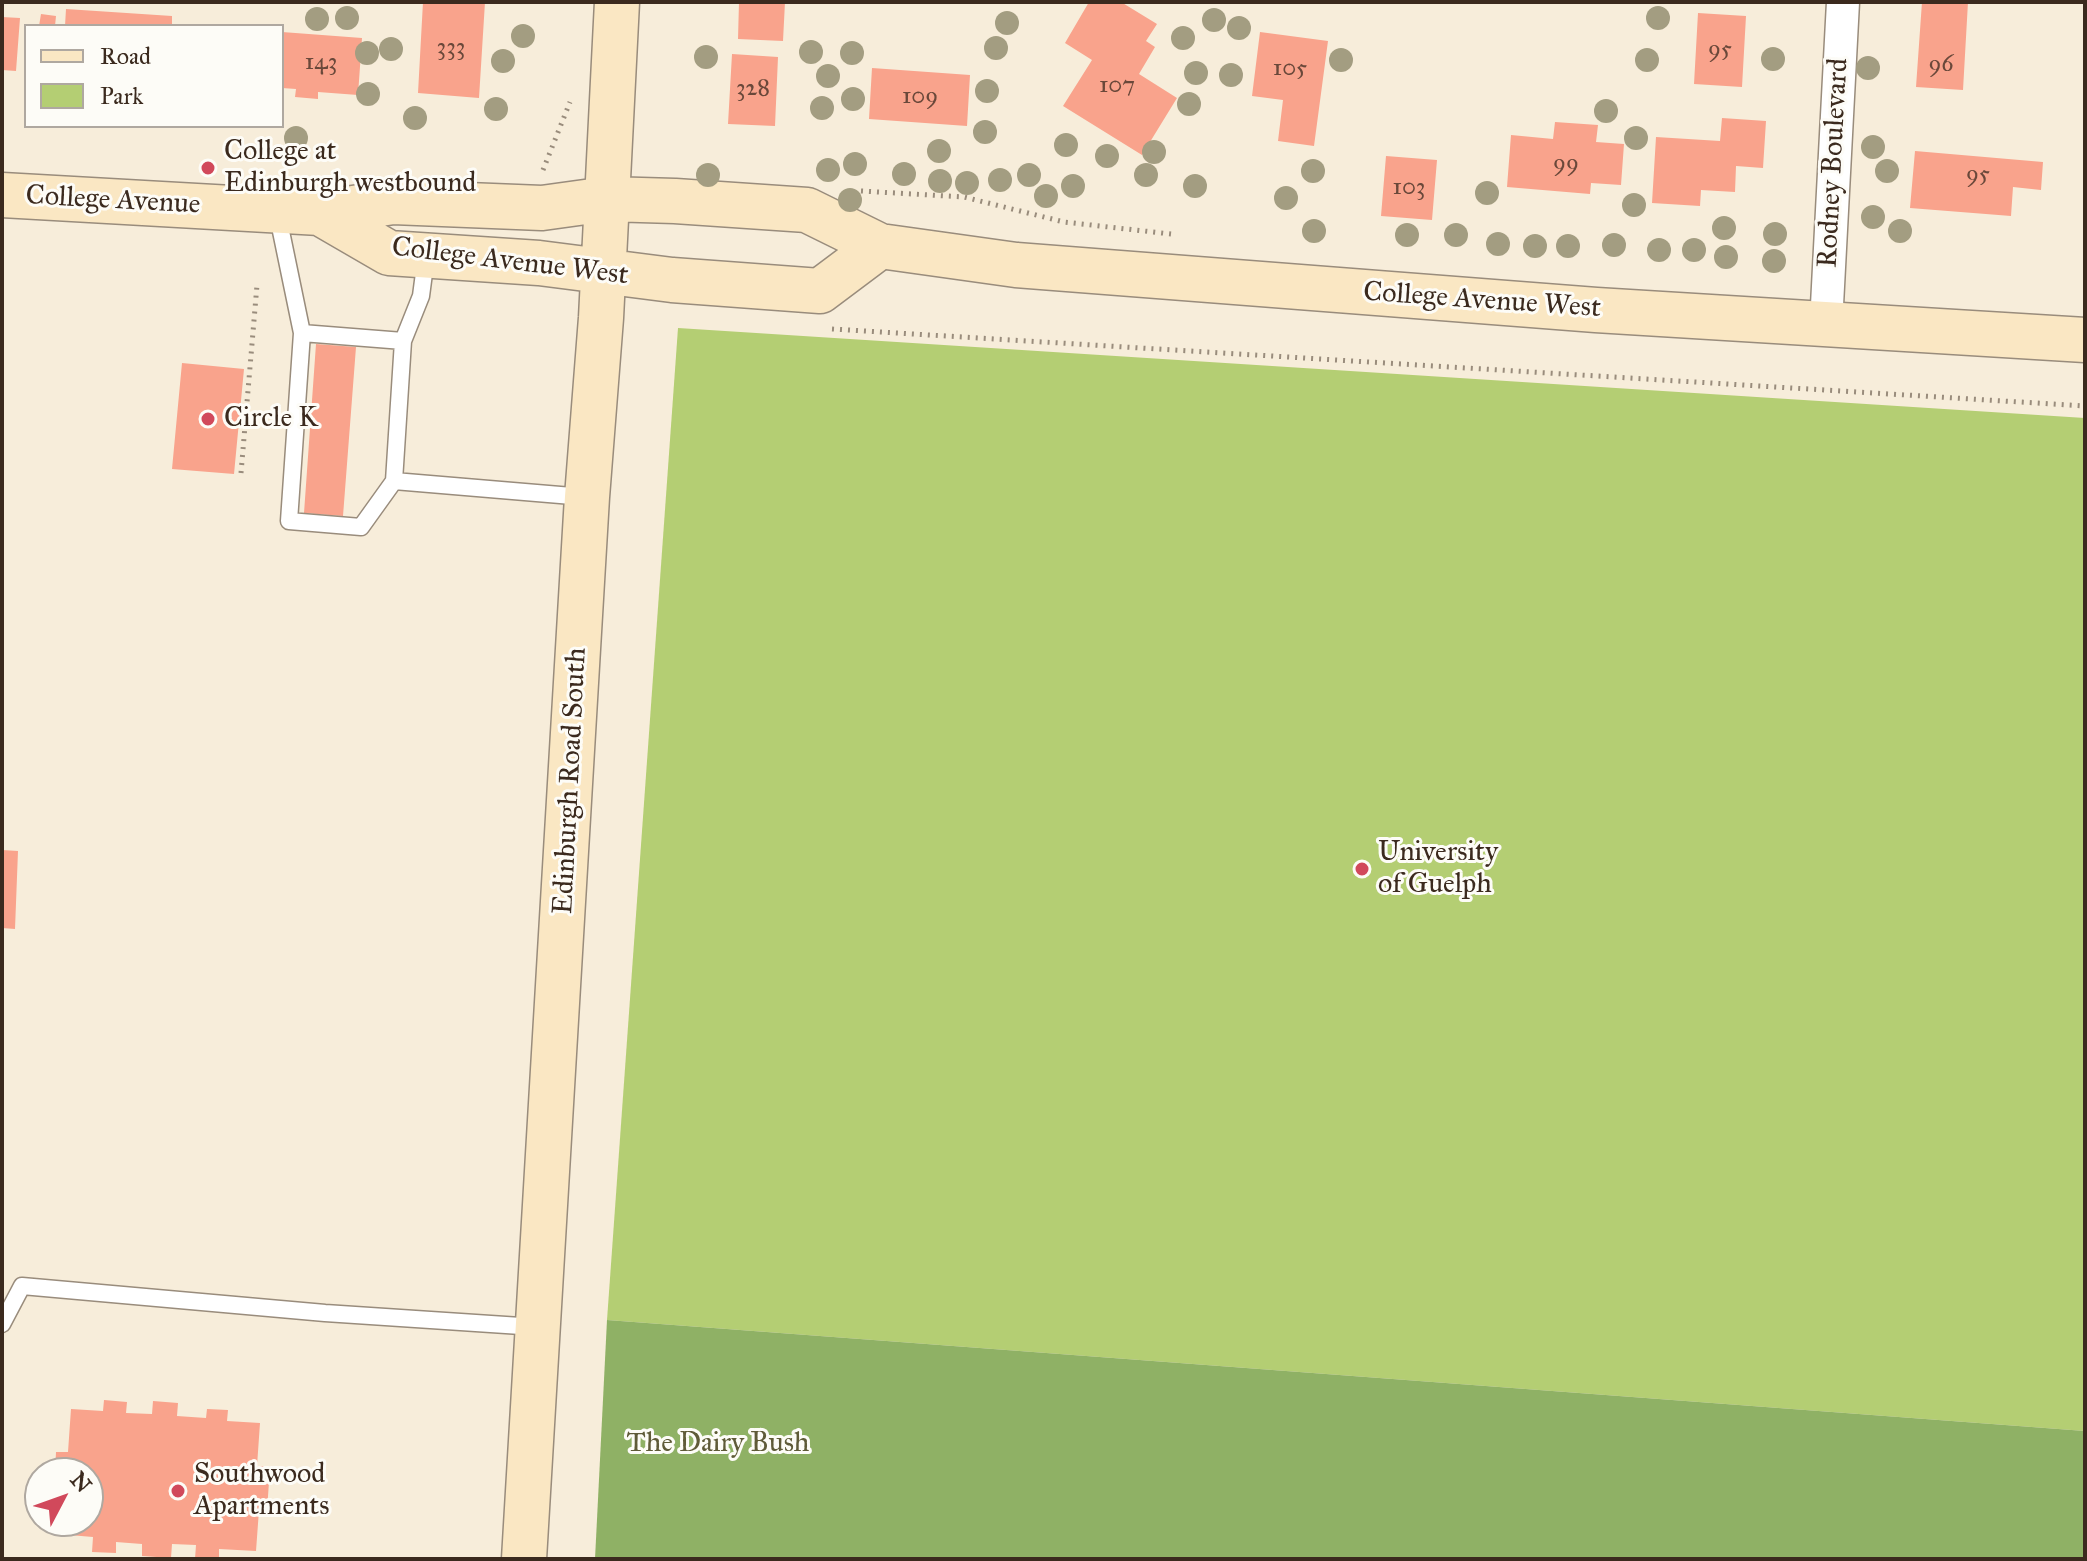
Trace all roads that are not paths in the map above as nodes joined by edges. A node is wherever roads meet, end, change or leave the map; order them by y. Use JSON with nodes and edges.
{"nodes":[{"id":1,"x":617,"y":2,"type":"edge"},
{"id":2,"x":1843,"y":2,"type":"edge"},
{"id":3,"x":2,"y":195,"type":"edge"},
{"id":4,"x":607,"y":199,"type":"junction"},
{"id":5,"x":276,"y":211,"type":"junction"},
{"id":6,"x":320,"y":213,"type":"junction"},
{"id":7,"x":880,"y":246,"type":"junction"},
{"id":8,"x":426,"y":256,"type":"junction"},
{"id":9,"x":602,"y":273,"type":"junction"},
{"id":10,"x":1826,"y":324,"type":"junction"},
{"id":11,"x":302,"y":333,"type":"junction"},
{"id":12,"x":2085,"y":340,"type":"edge"},
{"id":13,"x":403,"y":341,"type":"junction"},
{"id":14,"x":394,"y":481,"type":"junction"},
{"id":15,"x":587,"y":497,"type":"junction"},
{"id":16,"x":2,"y":1324,"type":"edge"},
{"id":17,"x":538,"y":1327,"type":"junction"},
{"id":18,"x":524,"y":1559,"type":"edge"}],
"edges":[{"from":1,"to":4,"type":"main road","name":"Edinburgh Road South"},
{"from":2,"to":10,"type":"street","name":"Rodney Boulevard"},
{"from":3,"to":5,"type":"main road","name":"College Avenue"},
{"from":4,"to":6,"type":"main road","name":"College Avenue West"},
{"from":4,"to":7,"type":"main road","name":"College Avenue West"},
{"from":4,"to":9,"type":"main road","name":"Edinburgh Road South"},
{"from":5,"to":6,"type":"main road","name":"College Avenue"},
{"from":5,"to":11,"type":"lane"},
{"from":6,"to":8,"type":"main road","name":"College Avenue West"},
{"from":7,"to":9,"type":"main road","name":"College Avenue West"},
{"from":7,"to":10,"type":"main road","name":"College Avenue West"},
{"from":8,"to":9,"type":"main road","name":"College Avenue West"},
{"from":8,"to":13,"type":"lane"},
{"from":9,"to":15,"type":"main road","name":"Edinburgh Road South"},
{"from":10,"to":12,"type":"main road","name":"College Avenue West"},
{"from":11,"to":13,"type":"lane"},
{"from":11,"to":14,"type":"lane"},
{"from":13,"to":14,"type":"lane"},
{"from":14,"to":15,"type":"lane"},
{"from":15,"to":17,"type":"main road","name":"Edinburgh Road South"},
{"from":16,"to":17,"type":"lane"},
{"from":17,"to":18,"type":"main road","name":"Edinburgh Road South"}]}
